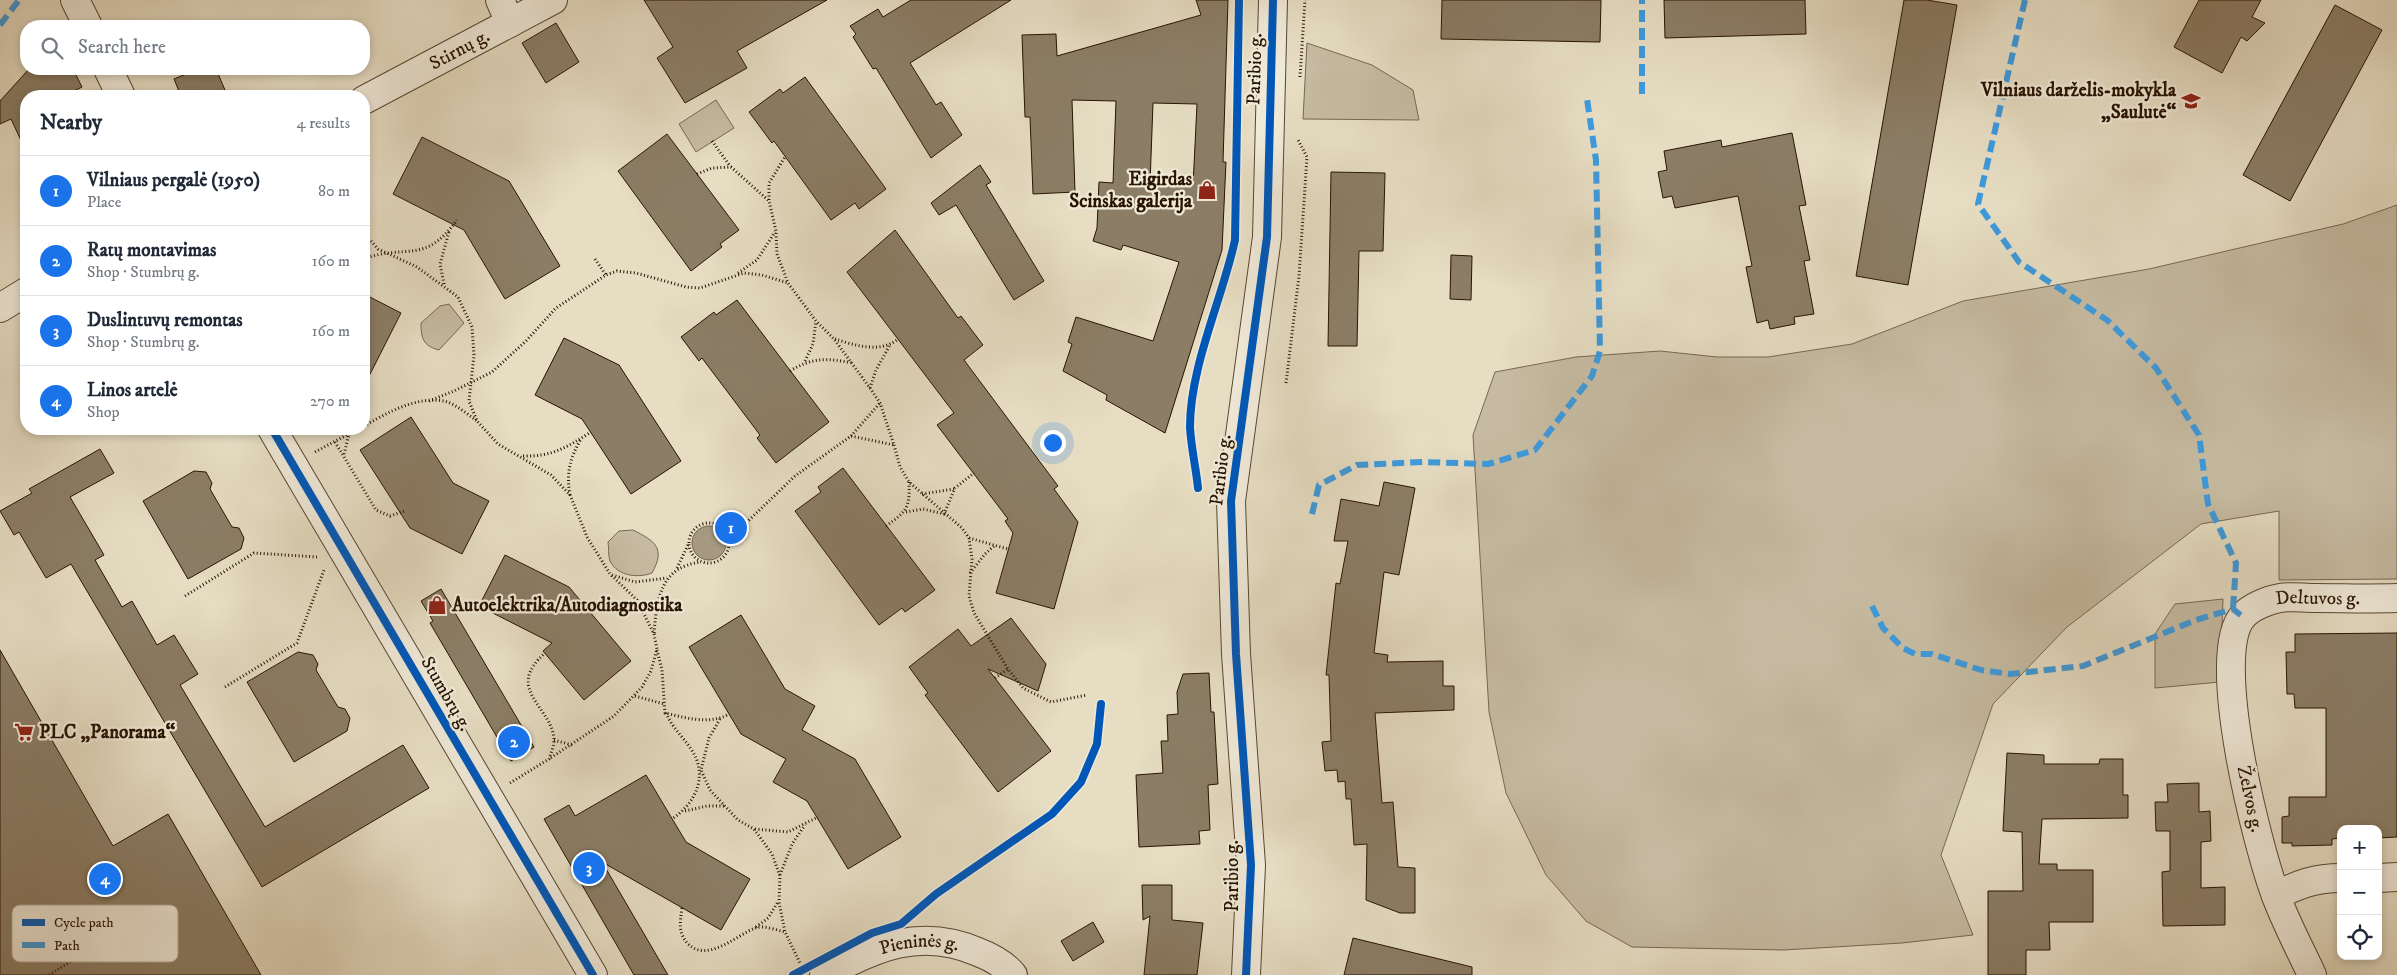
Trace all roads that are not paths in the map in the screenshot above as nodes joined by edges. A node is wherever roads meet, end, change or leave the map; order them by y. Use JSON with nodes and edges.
{"nodes":[{"id":1,"x":75,"y":0,"type":"edge"},
{"id":2,"x":554,"y":0,"type":"edge"},
{"id":3,"x":1274,"y":0,"type":"edge"},
{"id":4,"x":505,"y":12,"type":"edge"},
{"id":5,"x":85,"y":20,"type":"edge"},
{"id":6,"x":111,"y":75,"type":"edge"},
{"id":7,"x":118,"y":90,"type":"edge"},
{"id":8,"x":370,"y":96,"type":"edge"},
{"id":9,"x":20,"y":296,"type":"edge"},
{"id":10,"x":0,"y":308,"type":"edge"},
{"id":11,"x":276,"y":435,"type":"edge"},
{"id":12,"x":2397,"y":598,"type":"edge"},
{"id":13,"x":2242,"y":616,"type":"joint"},
{"id":14,"x":2397,"y":877,"type":"edge"},
{"id":15,"x":2337,"y":878,"type":"edge"},
{"id":16,"x":2382,"y":878,"type":"edge"},
{"id":17,"x":2276,"y":896,"type":"junction"},
{"id":18,"x":814,"y":972,"type":"edge"},
{"id":19,"x":593,"y":975,"type":"edge"},
{"id":20,"x":1013,"y":975,"type":"edge"},
{"id":21,"x":1246,"y":975,"type":"edge"},
{"id":22,"x":2312,"y":975,"type":"edge"}],
"edges":[{"from":1,"to":5,"type":"street"},
{"from":2,"to":4,"type":"street","name":"Stirnų g."},
{"from":3,"to":21,"type":"street","name":"Paribio g."},
{"from":4,"to":8,"type":"street","name":"Stirnų g."},
{"from":6,"to":7,"type":"street"},
{"from":9,"to":10,"type":"street"},
{"from":11,"to":19,"type":"street","name":"Stumbrų g."},
{"from":12,"to":13,"type":"street","name":"Deltuvos g."},
{"from":13,"to":17,"type":"street","name":"Želvos g."},
{"from":14,"to":16,"type":"street"},
{"from":15,"to":17,"type":"street"},
{"from":17,"to":22,"type":"street","name":"Želvos g."},
{"from":18,"to":20,"type":"street","name":"Pieninės g."}]}
